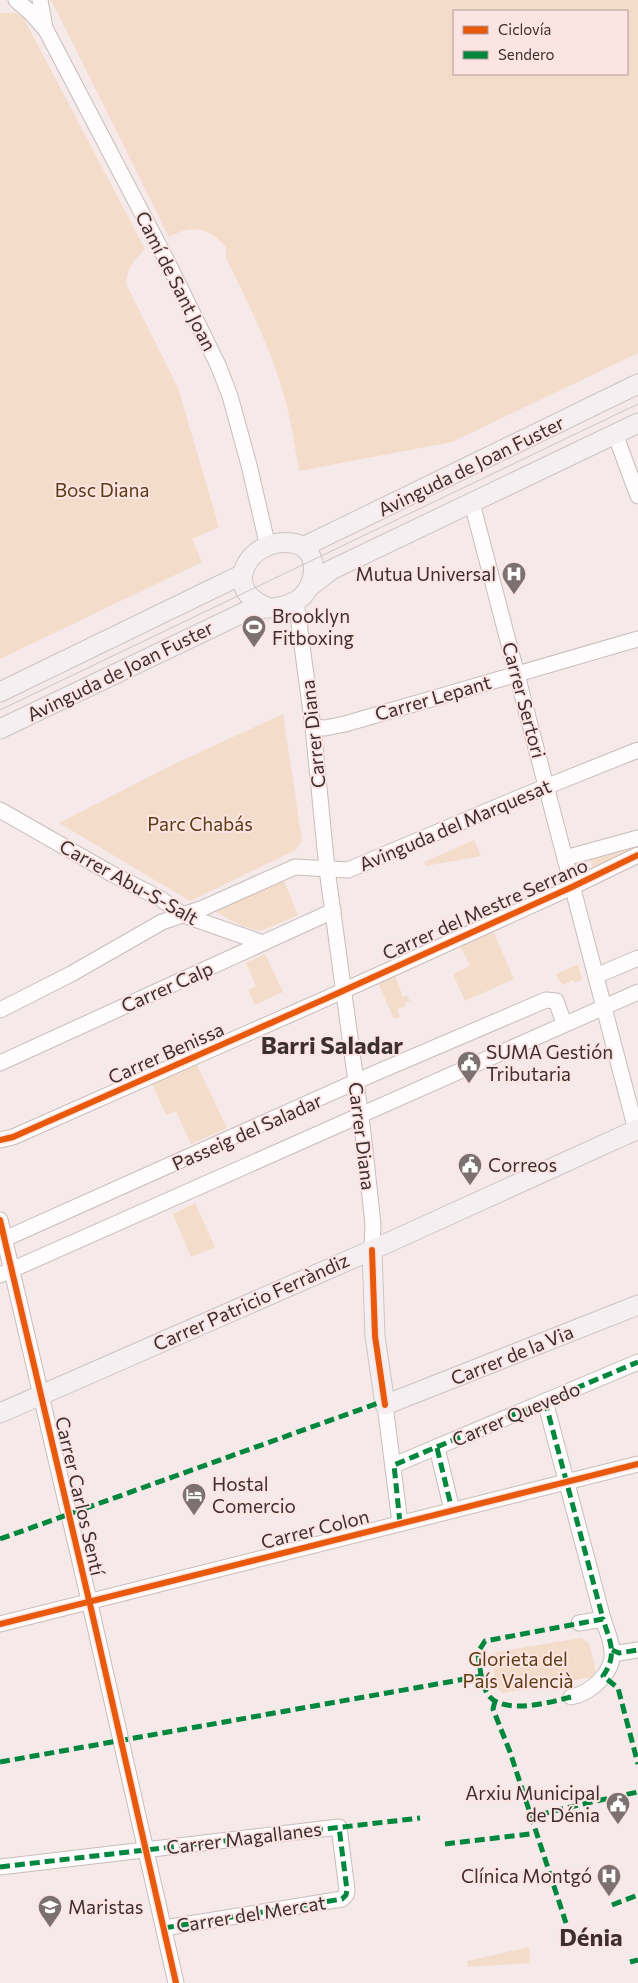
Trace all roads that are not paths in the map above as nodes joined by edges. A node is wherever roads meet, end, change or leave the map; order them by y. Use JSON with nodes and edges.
{"nodes":[{"id":1,"x":16,"y":0,"type":"edge"},
{"id":2,"x":40,"y":0,"type":"edge"},
{"id":3,"x":46,"y":30,"type":"junction"},
{"id":4,"x":638,"y":384,"type":"edge"},
{"id":5,"x":638,"y":423,"type":"edge"},
{"id":6,"x":615,"y":434,"type":"junction"},
{"id":7,"x":638,"y":496,"type":"edge"},
{"id":8,"x":472,"y":503,"type":"junction"},
{"id":9,"x":268,"y":547,"type":"junction"},
{"id":10,"x":303,"y":548,"type":"junction"},
{"id":11,"x":243,"y":574,"type":"junction"},
{"id":12,"x":312,"y":585,"type":"junction"},
{"id":13,"x":296,"y":601,"type":"junction"},
{"id":14,"x":269,"y":608,"type":"junction"},
{"id":15,"x":638,"y":639,"type":"edge"},
{"id":16,"x":517,"y":673,"type":"junction"},
{"id":17,"x":0,"y":692,"type":"edge"},
{"id":18,"x":313,"y":727,"type":"junction"},
{"id":19,"x":0,"y":729,"type":"edge"},
{"id":20,"x":638,"y":750,"type":"edge"},
{"id":21,"x":546,"y":786,"type":"junction"},
{"id":22,"x":0,"y":810,"type":"edge"},
{"id":23,"x":638,"y":838,"type":"edge"},
{"id":24,"x":638,"y":855,"type":"edge"},
{"id":25,"x":565,"y":858,"type":"junction"},
{"id":26,"x":327,"y":869,"type":"junction"},
{"id":27,"x":572,"y":887,"type":"junction"},
{"id":28,"x":333,"y":911,"type":"junction"},
{"id":29,"x":184,"y":915,"type":"junction"},
{"id":30,"x":263,"y":944,"type":"junction"},
{"id":31,"x":638,"y":958,"type":"edge"},
{"id":32,"x":596,"y":976,"type":"junction"},
{"id":33,"x":343,"y":990,"type":"junction"},
{"id":34,"x":638,"y":992,"type":"edge"},
{"id":35,"x":604,"y":1007,"type":"junction"},
{"id":36,"x":0,"y":1010,"type":"edge"},
{"id":37,"x":564,"y":1024,"type":"junction"},
{"id":38,"x":0,"y":1063,"type":"edge"},
{"id":39,"x":356,"y":1082,"type":"junction"},
{"id":40,"x":360,"y":1116,"type":"junction"},
{"id":41,"x":637,"y":1130,"type":"edge"},
{"id":42,"x":0,"y":1140,"type":"edge"},
{"id":43,"x":0,"y":1220,"type":"edge"},
{"id":44,"x":2,"y":1240,"type":"edge"},
{"id":45,"x":372,"y":1250,"type":"junction"},
{"id":46,"x":6,"y":1273,"type":"edge"},
{"id":47,"x":638,"y":1305,"type":"edge"},
{"id":48,"x":638,"y":1362,"type":"edge"},
{"id":49,"x":40,"y":1394,"type":"junction"},
{"id":50,"x":545,"y":1401,"type":"junction"},
{"id":51,"x":385,"y":1405,"type":"junction"},
{"id":52,"x":0,"y":1413,"type":"edge"},
{"id":53,"x":436,"y":1448,"type":"junction"},
{"id":54,"x":638,"y":1464,"type":"edge"},
{"id":55,"x":394,"y":1465,"type":"junction"},
{"id":56,"x":567,"y":1482,"type":"junction"},
{"id":57,"x":452,"y":1510,"type":"junction"},
{"id":58,"x":400,"y":1523,"type":"junction"},
{"id":59,"x":89,"y":1602,"type":"junction"},
{"id":60,"x":603,"y":1619,"type":"junction"},
{"id":61,"x":0,"y":1624,"type":"edge"},
{"id":62,"x":579,"y":1624,"type":"dead end"},
{"id":63,"x":612,"y":1650,"type":"junction"},
{"id":64,"x":638,"y":1650,"type":"edge"},
{"id":65,"x":571,"y":1697,"type":"dead end"},
{"id":66,"x":145,"y":1850,"type":"junction"},
{"id":67,"x":0,"y":1867,"type":"edge"},
{"id":68,"x":339,"y":1900,"type":"joint"},
{"id":69,"x":164,"y":1928,"type":"junction"},
{"id":70,"x":176,"y":1983,"type":"edge"}],
"edges":[{"from":1,"to":3,"type":"street","name":"Camí de Sant Joan"},
{"from":2,"to":3,"type":"street","name":"Camí de Sant Joan"},
{"from":3,"to":9,"type":"street","name":"Camí de Sant Joan"},
{"from":4,"to":10,"type":"main road","name":"Avinguda de Joan Fuster"},
{"from":5,"to":6,"type":"main road","name":"Avinguda de Joan Fuster"},
{"from":6,"to":7,"type":"street"},
{"from":6,"to":8,"type":"main road","name":"Avinguda de Joan Fuster"},
{"from":8,"to":12,"type":"main road","name":"Avinguda de Joan Fuster"},
{"from":8,"to":16,"type":"street","name":"Carrer Sertori"},
{"from":9,"to":10,"type":"main road"},
{"from":9,"to":11,"type":"main road"},
{"from":10,"to":12,"type":"main road"},
{"from":11,"to":14,"type":"main road"},
{"from":11,"to":17,"type":"main road","name":"Avinguda de Joan Fuster"},
{"from":12,"to":13,"type":"main road"},
{"from":13,"to":14,"type":"main road"},
{"from":13,"to":18,"type":"street","name":"Carrer Diana"},
{"from":14,"to":19,"type":"main road","name":"Avinguda de Joan Fuster"},
{"from":15,"to":16,"type":"street","name":"Carrer Lepant"},
{"from":16,"to":18,"type":"street","name":"Carrer Lepant"},
{"from":16,"to":21,"type":"street","name":"Carrer Sertori"},
{"from":18,"to":26,"type":"street","name":"Carrer Diana"},
{"from":20,"to":21,"type":"street","name":"Avinguda del Marquesat"},
{"from":21,"to":25,"type":"street","name":"Carrer Sertori"},
{"from":21,"to":26,"type":"street","name":"Avinguda del Marquesat"},
{"from":22,"to":29,"type":"street","name":"Carrer Abu-S-Salt"},
{"from":23,"to":25,"type":"street","name":"Carrer del Mestre Serrano"},
{"from":24,"to":27,"type":"street","name":"Carrer del Mestre Serrano"},
{"from":25,"to":27,"type":"street","name":"Carrer Sertori"},
{"from":26,"to":28,"type":"street","name":"Carrer Diana"},
{"from":26,"to":29,"type":"street","name":"Avinguda del Marquesat"},
{"from":27,"to":32,"type":"street","name":"Carrer Sertori"},
{"from":27,"to":33,"type":"street","name":"Carrer del Mestre Serrano"},
{"from":28,"to":30,"type":"street","name":"Carrer Calp"},
{"from":28,"to":33,"type":"street","name":"Carrer Diana"},
{"from":29,"to":30,"type":"street","name":"Carrer Abu-S-Salt"},
{"from":29,"to":36,"type":"street","name":"Avinguda del Marquesat"},
{"from":30,"to":38,"type":"street","name":"Carrer Calp"},
{"from":31,"to":32,"type":"street"},
{"from":32,"to":35,"type":"street","name":"Carrer Sertori"},
{"from":33,"to":39,"type":"street","name":"Carrer Diana"},
{"from":33,"to":42,"type":"street","name":"Carrer Benissa"},
{"from":34,"to":35,"type":"street","name":"Passeig del Saladar"},
{"from":35,"to":37,"type":"street","name":"Passeig del Saladar"},
{"from":35,"to":41,"type":"street","name":"Carrer Sertori"},
{"from":37,"to":39,"type":"street","name":"Passeig del Saladar"},
{"from":37,"to":40,"type":"street","name":"Passeig del Saladar"},
{"from":39,"to":40,"type":"street","name":"Carrer Diana"},
{"from":39,"to":44,"type":"street","name":"Passeig del Saladar"},
{"from":40,"to":45,"type":"street","name":"Carrer Diana"},
{"from":40,"to":46,"type":"street","name":"Passeig del Saladar"},
{"from":41,"to":45,"type":"main road","name":"Carrer Patricio Ferràndiz"},
{"from":43,"to":44,"type":"street","name":"Carrer Carlos Sentí"},
{"from":44,"to":46,"type":"street","name":"Carrer Carlos Sentí"},
{"from":45,"to":49,"type":"main road","name":"Carrer Patricio Ferràndiz"},
{"from":45,"to":51,"type":"main road","name":"Carrer Diana"},
{"from":46,"to":49,"type":"street","name":"Carrer Carlos Sentí"},
{"from":47,"to":51,"type":"main road","name":"Carrer de la Via"},
{"from":48,"to":50,"type":"street","name":"Carrer Quevedo"},
{"from":49,"to":52,"type":"main road","name":"Carrer Patricio Ferràndiz"},
{"from":49,"to":59,"type":"street","name":"Carrer Carlos Sentí"},
{"from":50,"to":53,"type":"street","name":"Carrer Quevedo"},
{"from":50,"to":56,"type":"street"},
{"from":51,"to":55,"type":"street","name":"Carrer Diana"},
{"from":53,"to":55,"type":"street","name":"Carrer Quevedo"},
{"from":53,"to":57,"type":"street"},
{"from":54,"to":56,"type":"street","name":"Carrer Colon"},
{"from":55,"to":58,"type":"street","name":"Carrer Diana"},
{"from":56,"to":57,"type":"street","name":"Carrer Colon"},
{"from":56,"to":60,"type":"street"},
{"from":57,"to":58,"type":"street","name":"Carrer Colon"},
{"from":58,"to":59,"type":"street","name":"Carrer Colon"},
{"from":59,"to":61,"type":"street","name":"Carrer Colon"},
{"from":59,"to":66,"type":"street","name":"Carrer Carlos Sentí"},
{"from":60,"to":62,"type":"street"},
{"from":60,"to":63,"type":"street"},
{"from":63,"to":64,"type":"street"},
{"from":63,"to":65,"type":"street"},
{"from":66,"to":67,"type":"street","name":"Carrer Magallanes"},
{"from":66,"to":68,"type":"street","name":"Carrer Magallanes"},
{"from":66,"to":69,"type":"street","name":"Carrer Carlos Sentí"},
{"from":68,"to":69,"type":"street","name":"Carrer del Mercat"},
{"from":69,"to":70,"type":"street","name":"Carrer Carlos Sentí"}]}
